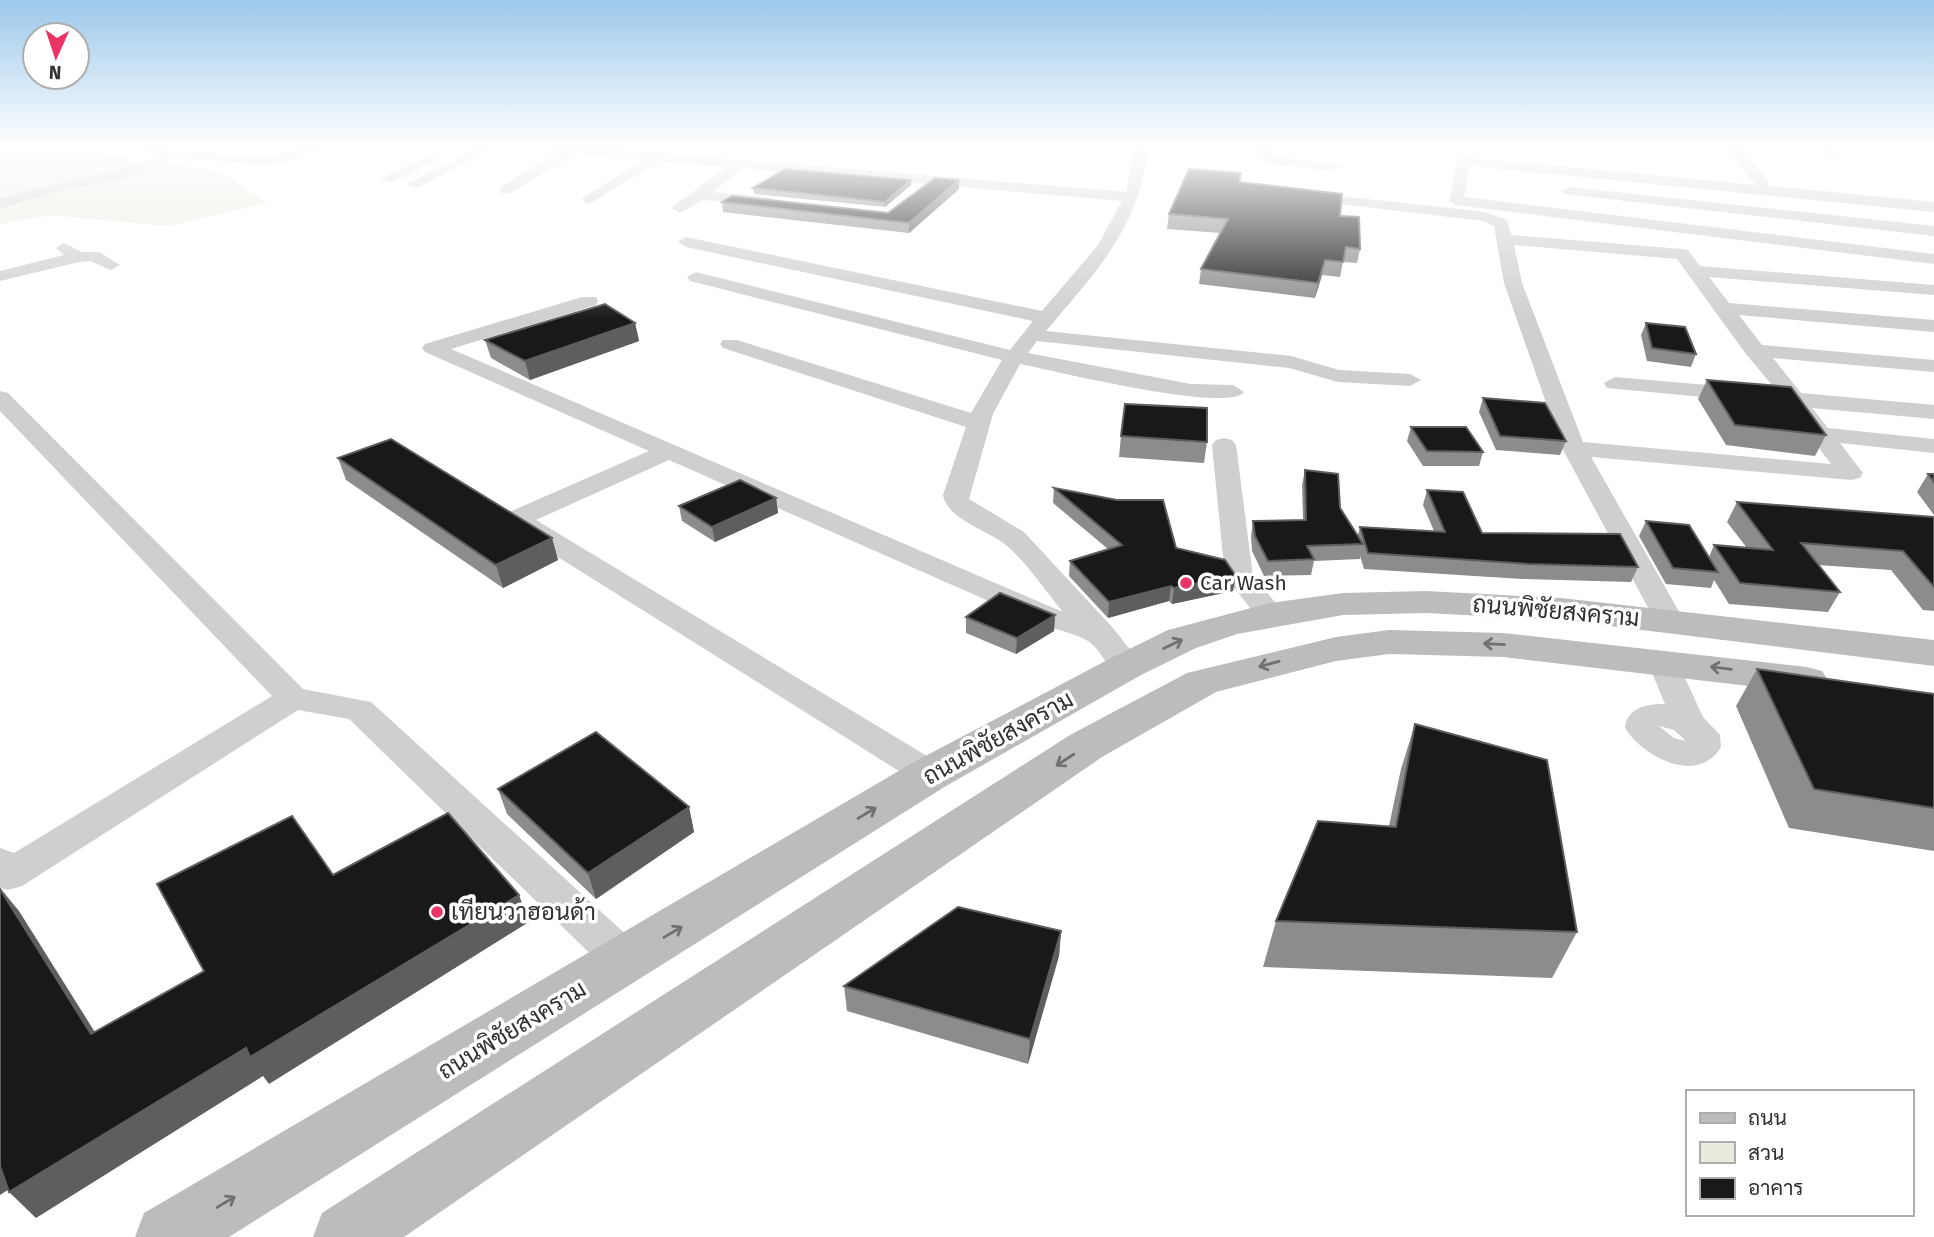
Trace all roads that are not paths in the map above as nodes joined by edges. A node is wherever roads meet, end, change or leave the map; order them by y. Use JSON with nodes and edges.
{"nodes":[{"id":1,"x":685,"y":205,"type":"edge"},
{"id":2,"x":1129,"y":205,"type":"edge"},
{"id":3,"x":1374,"y":205,"type":"edge"},
{"id":4,"x":1487,"y":205,"type":"edge"},
{"id":5,"x":1694,"y":205,"type":"edge"},
{"id":6,"x":1902,"y":205,"type":"edge"},
{"id":7,"x":680,"y":208,"type":"dead end"},
{"id":8,"x":1934,"y":208,"type":"edge"},
{"id":9,"x":1934,"y":231,"type":"edge"},
{"id":10,"x":1503,"y":239,"type":"junction"},
{"id":11,"x":686,"y":242,"type":"dead end"},
{"id":12,"x":62,"y":246,"type":"dead end"},
{"id":13,"x":79,"y":257,"type":"junction"},
{"id":14,"x":1934,"y":259,"type":"edge"},
{"id":15,"x":111,"y":265,"type":"dead end"},
{"id":16,"x":1696,"y":271,"type":"junction"},
{"id":17,"x":0,"y":276,"type":"edge"},
{"id":18,"x":696,"y":277,"type":"dead end"},
{"id":19,"x":1934,"y":290,"type":"edge"},
{"id":20,"x":589,"y":301,"type":"dead end"},
{"id":21,"x":1724,"y":308,"type":"junction"},
{"id":22,"x":1934,"y":326,"type":"edge"},
{"id":23,"x":1040,"y":327,"type":"junction"},
{"id":24,"x":730,"y":344,"type":"dead end"},
{"id":25,"x":1753,"y":350,"type":"junction"},
{"id":26,"x":1015,"y":357,"type":"junction"},
{"id":27,"x":1934,"y":366,"type":"edge"},
{"id":28,"x":1410,"y":380,"type":"dead end"},
{"id":29,"x":1615,"y":383,"type":"dead end"},
{"id":30,"x":1233,"y":392,"type":"dead end"},
{"id":31,"x":0,"y":398,"type":"edge"},
{"id":32,"x":1793,"y":398,"type":"junction"},
{"id":33,"x":1934,"y":412,"type":"edge"},
{"id":34,"x":978,"y":424,"type":"junction"},
{"id":35,"x":1821,"y":434,"type":"junction"},
{"id":36,"x":1224,"y":445,"type":"dead end"},
{"id":37,"x":1934,"y":446,"type":"edge"},
{"id":38,"x":1574,"y":448,"type":"junction"},
{"id":39,"x":671,"y":450,"type":"junction"},
{"id":40,"x":1270,"y":614,"type":"junction"},
{"id":41,"x":1667,"y":641,"type":"junction"},
{"id":42,"x":1114,"y":651,"type":"junction"},
{"id":43,"x":1927,"y":674,"type":"edge"},
{"id":44,"x":293,"y":698,"type":"junction"},
{"id":45,"x":1689,"y":723,"type":"dead end"},
{"id":46,"x":930,"y":774,"type":"junction"},
{"id":47,"x":3,"y":873,"type":"edge"},
{"id":48,"x":626,"y":961,"type":"junction"},
{"id":49,"x":168,"y":1237,"type":"edge"},
{"id":50,"x":346,"y":1237,"type":"edge"}],
"edges":[{"from":1,"to":7,"type":"street"},
{"from":2,"to":23,"type":"street"},
{"from":3,"to":10,"type":"street"},
{"from":4,"to":14,"type":"street"},
{"from":5,"to":9,"type":"street"},
{"from":6,"to":8,"type":"street"},
{"from":10,"to":16,"type":"street"},
{"from":10,"to":38,"type":"street"},
{"from":11,"to":23,"type":"street"},
{"from":12,"to":13,"type":"street"},
{"from":13,"to":15,"type":"street"},
{"from":13,"to":17,"type":"street"},
{"from":16,"to":19,"type":"street"},
{"from":16,"to":21,"type":"street"},
{"from":18,"to":26,"type":"street"},
{"from":20,"to":39,"type":"street"},
{"from":21,"to":22,"type":"street"},
{"from":21,"to":25,"type":"street"},
{"from":23,"to":26,"type":"street"},
{"from":23,"to":28,"type":"street"},
{"from":24,"to":34,"type":"street"},
{"from":25,"to":27,"type":"street"},
{"from":25,"to":32,"type":"street"},
{"from":26,"to":30,"type":"street"},
{"from":26,"to":34,"type":"street"},
{"from":29,"to":32,"type":"street"},
{"from":31,"to":44,"type":"street"},
{"from":32,"to":33,"type":"street"},
{"from":32,"to":35,"type":"street"},
{"from":34,"to":42,"type":"street"},
{"from":35,"to":37,"type":"street"},
{"from":35,"to":38,"type":"street"},
{"from":36,"to":40,"type":"street"},
{"from":38,"to":41,"type":"street"},
{"from":39,"to":42,"type":"street"},
{"from":39,"to":46,"type":"street"},
{"from":40,"to":41,"type":"main road","name":"ถนนพิชัยสงคราม"},
{"from":42,"to":40,"type":"main road","name":"ถนนพิชัยสงคราม","one_way":true},
{"from":41,"to":43,"type":"main road","name":"ถนนพิชัยสงคราม"},
{"from":41,"to":45,"type":"street"},
{"from":41,"to":50,"type":"main road","name":"ถนนพิชัยสงคราม","one_way":true},
{"from":42,"to":46,"type":"main road","name":"ถนนพิชัยสงคราม"},
{"from":44,"to":47,"type":"street"},
{"from":44,"to":48,"type":"street"},
{"from":48,"to":46,"type":"main road","name":"ถนนพิชัยสงคราม","one_way":true},
{"from":49,"to":48,"type":"main road","name":"ถนนพิชัยสงคราม","one_way":true}]}
